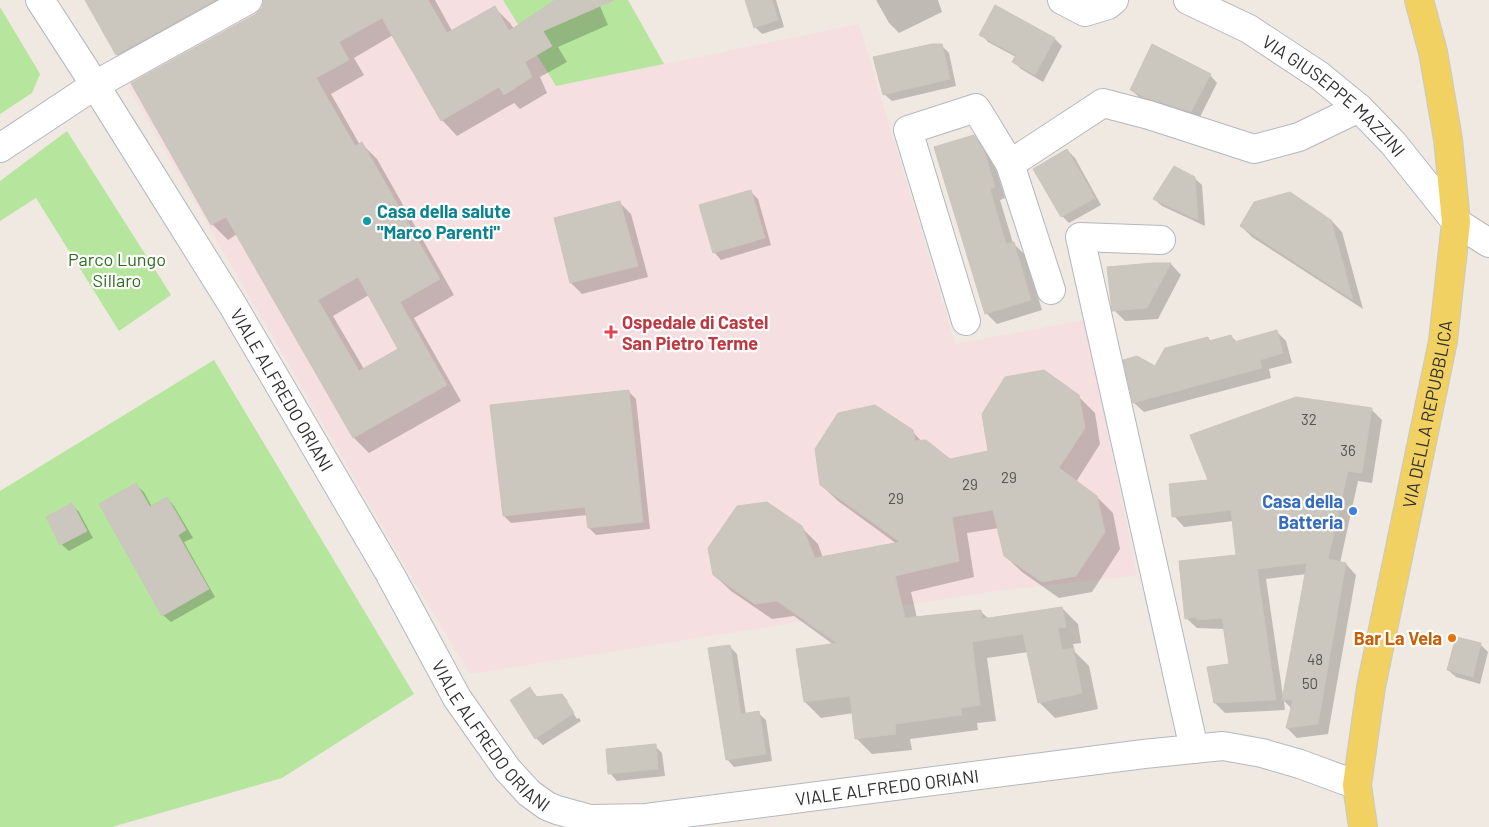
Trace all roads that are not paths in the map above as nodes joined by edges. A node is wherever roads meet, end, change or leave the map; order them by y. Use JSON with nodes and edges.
{"nodes":[{"id":1,"x":40,"y":0,"type":"edge"},
{"id":2,"x":248,"y":0,"type":"edge"},
{"id":3,"x":1062,"y":0,"type":"edge"},
{"id":4,"x":1114,"y":0,"type":"edge"},
{"id":5,"x":1188,"y":0,"type":"edge"},
{"id":6,"x":1419,"y":0,"type":"edge"},
{"id":7,"x":95,"y":85,"type":"junction"},
{"id":8,"x":1359,"y":108,"type":"junction"},
{"id":9,"x":0,"y":148,"type":"edge"},
{"id":10,"x":1010,"y":164,"type":"junction"},
{"id":11,"x":1456,"y":222,"type":"junction"},
{"id":12,"x":1161,"y":240,"type":"dead end"},
{"id":13,"x":1489,"y":243,"type":"edge"},
{"id":14,"x":1051,"y":290,"type":"dead end"},
{"id":15,"x":966,"y":321,"type":"dead end"},
{"id":16,"x":1194,"y":749,"type":"junction"},
{"id":17,"x":1357,"y":785,"type":"junction"},
{"id":18,"x":1363,"y":827,"type":"edge"}],
"edges":[{"from":1,"to":7,"type":"street","name":"VIALE ALFREDO ORIANI"},
{"from":2,"to":7,"type":"street"},
{"from":3,"to":4,"type":"street"},
{"from":5,"to":8,"type":"street","name":"VIA GIUSEPPE MAZZINI"},
{"from":6,"to":11,"type":"main road","name":"VIA DELLA REPUBBLICA"},
{"from":7,"to":9,"type":"street"},
{"from":7,"to":16,"type":"street","name":"VIALE ALFREDO ORIANI"},
{"from":8,"to":10,"type":"street"},
{"from":8,"to":11,"type":"street","name":"VIA GIUSEPPE MAZZINI"},
{"from":10,"to":14,"type":"street"},
{"from":10,"to":15,"type":"street"},
{"from":11,"to":13,"type":"street","name":"VIA GIUSEPPE MAZZINI"},
{"from":11,"to":17,"type":"main road","name":"VIA DELLA REPUBBLICA"},
{"from":12,"to":16,"type":"street"},
{"from":16,"to":17,"type":"street","name":"VIALE ALFREDO ORIANI"},
{"from":17,"to":18,"type":"main road","name":"VIA DELLA REPUBBLICA"}]}
